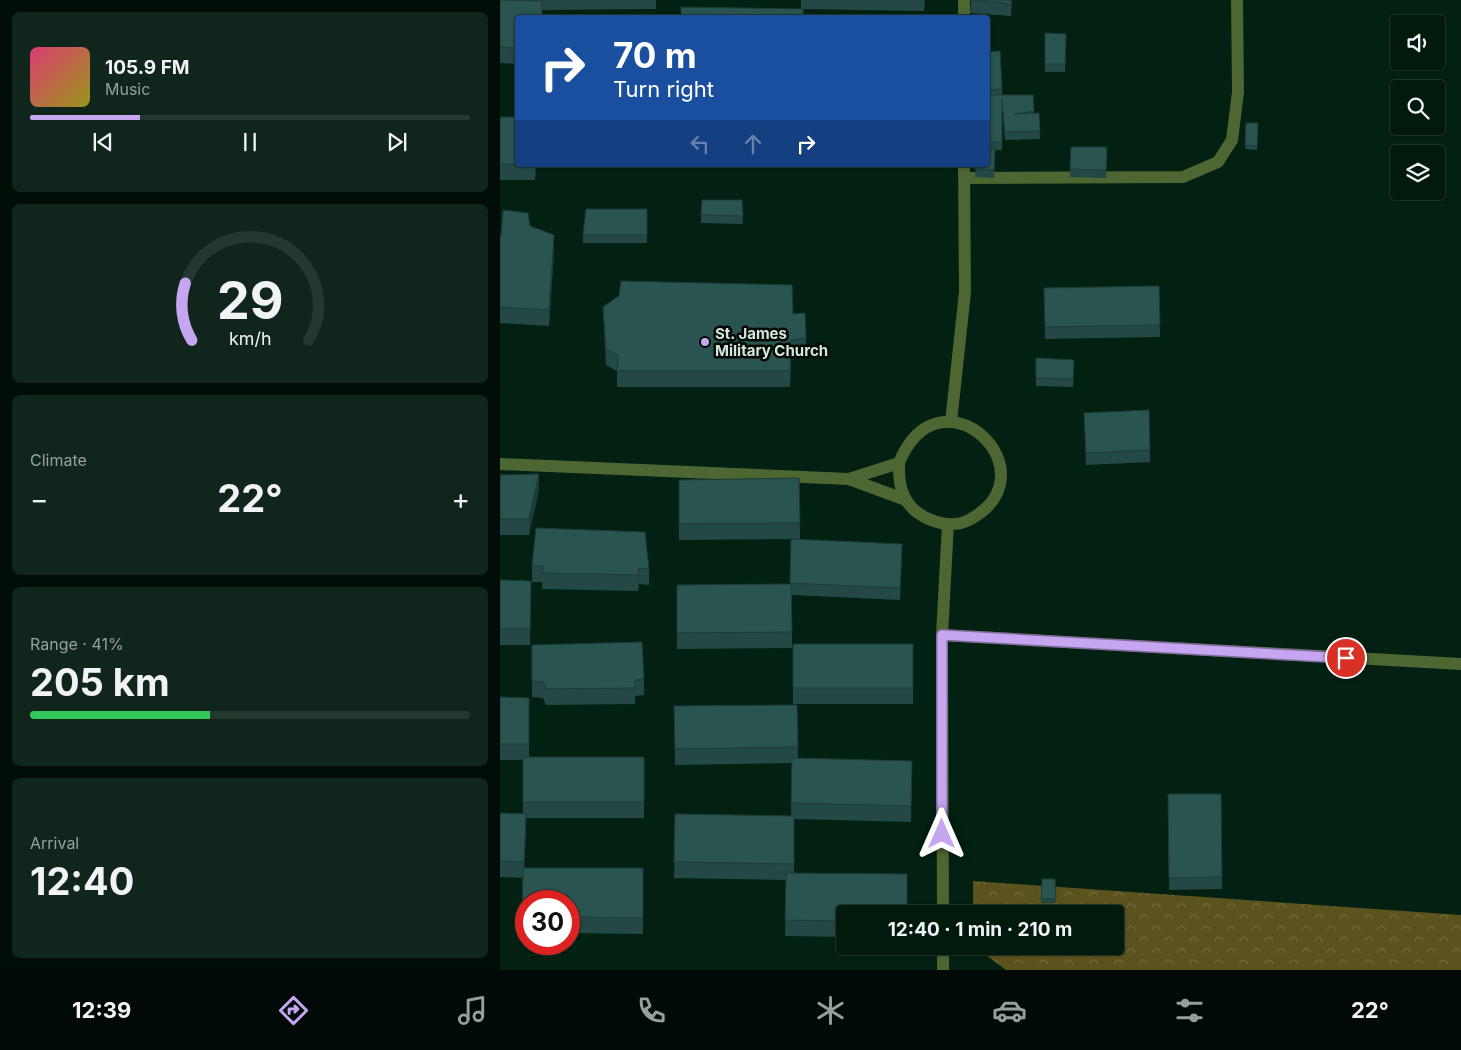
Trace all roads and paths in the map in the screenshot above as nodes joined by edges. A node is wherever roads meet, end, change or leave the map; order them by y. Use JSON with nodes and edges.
{"nodes":[{"id":1,"x":964,"y":0,"type":"edge"},
{"id":2,"x":1237,"y":0,"type":"edge"},
{"id":3,"x":964,"y":15,"type":"edge"},
{"id":4,"x":964,"y":167,"type":"edge"},
{"id":5,"x":964,"y":178,"type":"junction"},
{"id":6,"x":951,"y":422,"type":"junction"},
{"id":7,"x":899,"y":463,"type":"junction"},
{"id":8,"x":500,"y":464,"type":"edge"},
{"id":9,"x":850,"y":479,"type":"junction"},
{"id":10,"x":906,"y":500,"type":"junction"},
{"id":11,"x":948,"y":524,"type":"junction"},
{"id":12,"x":942,"y":635,"type":"junction"},
{"id":13,"x":1461,"y":664,"type":"edge"},
{"id":14,"x":943,"y":905,"type":"edge"},
{"id":15,"x":943,"y":955,"type":"edge"},
{"id":16,"x":943,"y":970,"type":"edge"}],
"edges":[{"from":1,"to":3,"type":"street"},
{"from":2,"to":5,"type":"street"},
{"from":4,"to":5,"type":"street"},
{"from":5,"to":6,"type":"street"},
{"from":6,"to":7,"type":"street"},
{"from":6,"to":11,"type":"street"},
{"from":7,"to":9,"type":"street"},
{"from":7,"to":10,"type":"street"},
{"from":8,"to":9,"type":"street"},
{"from":9,"to":10,"type":"street"},
{"from":10,"to":11,"type":"street"},
{"from":11,"to":12,"type":"street"},
{"from":12,"to":13,"type":"street"},
{"from":12,"to":14,"type":"street"},
{"from":15,"to":16,"type":"street"}]}
